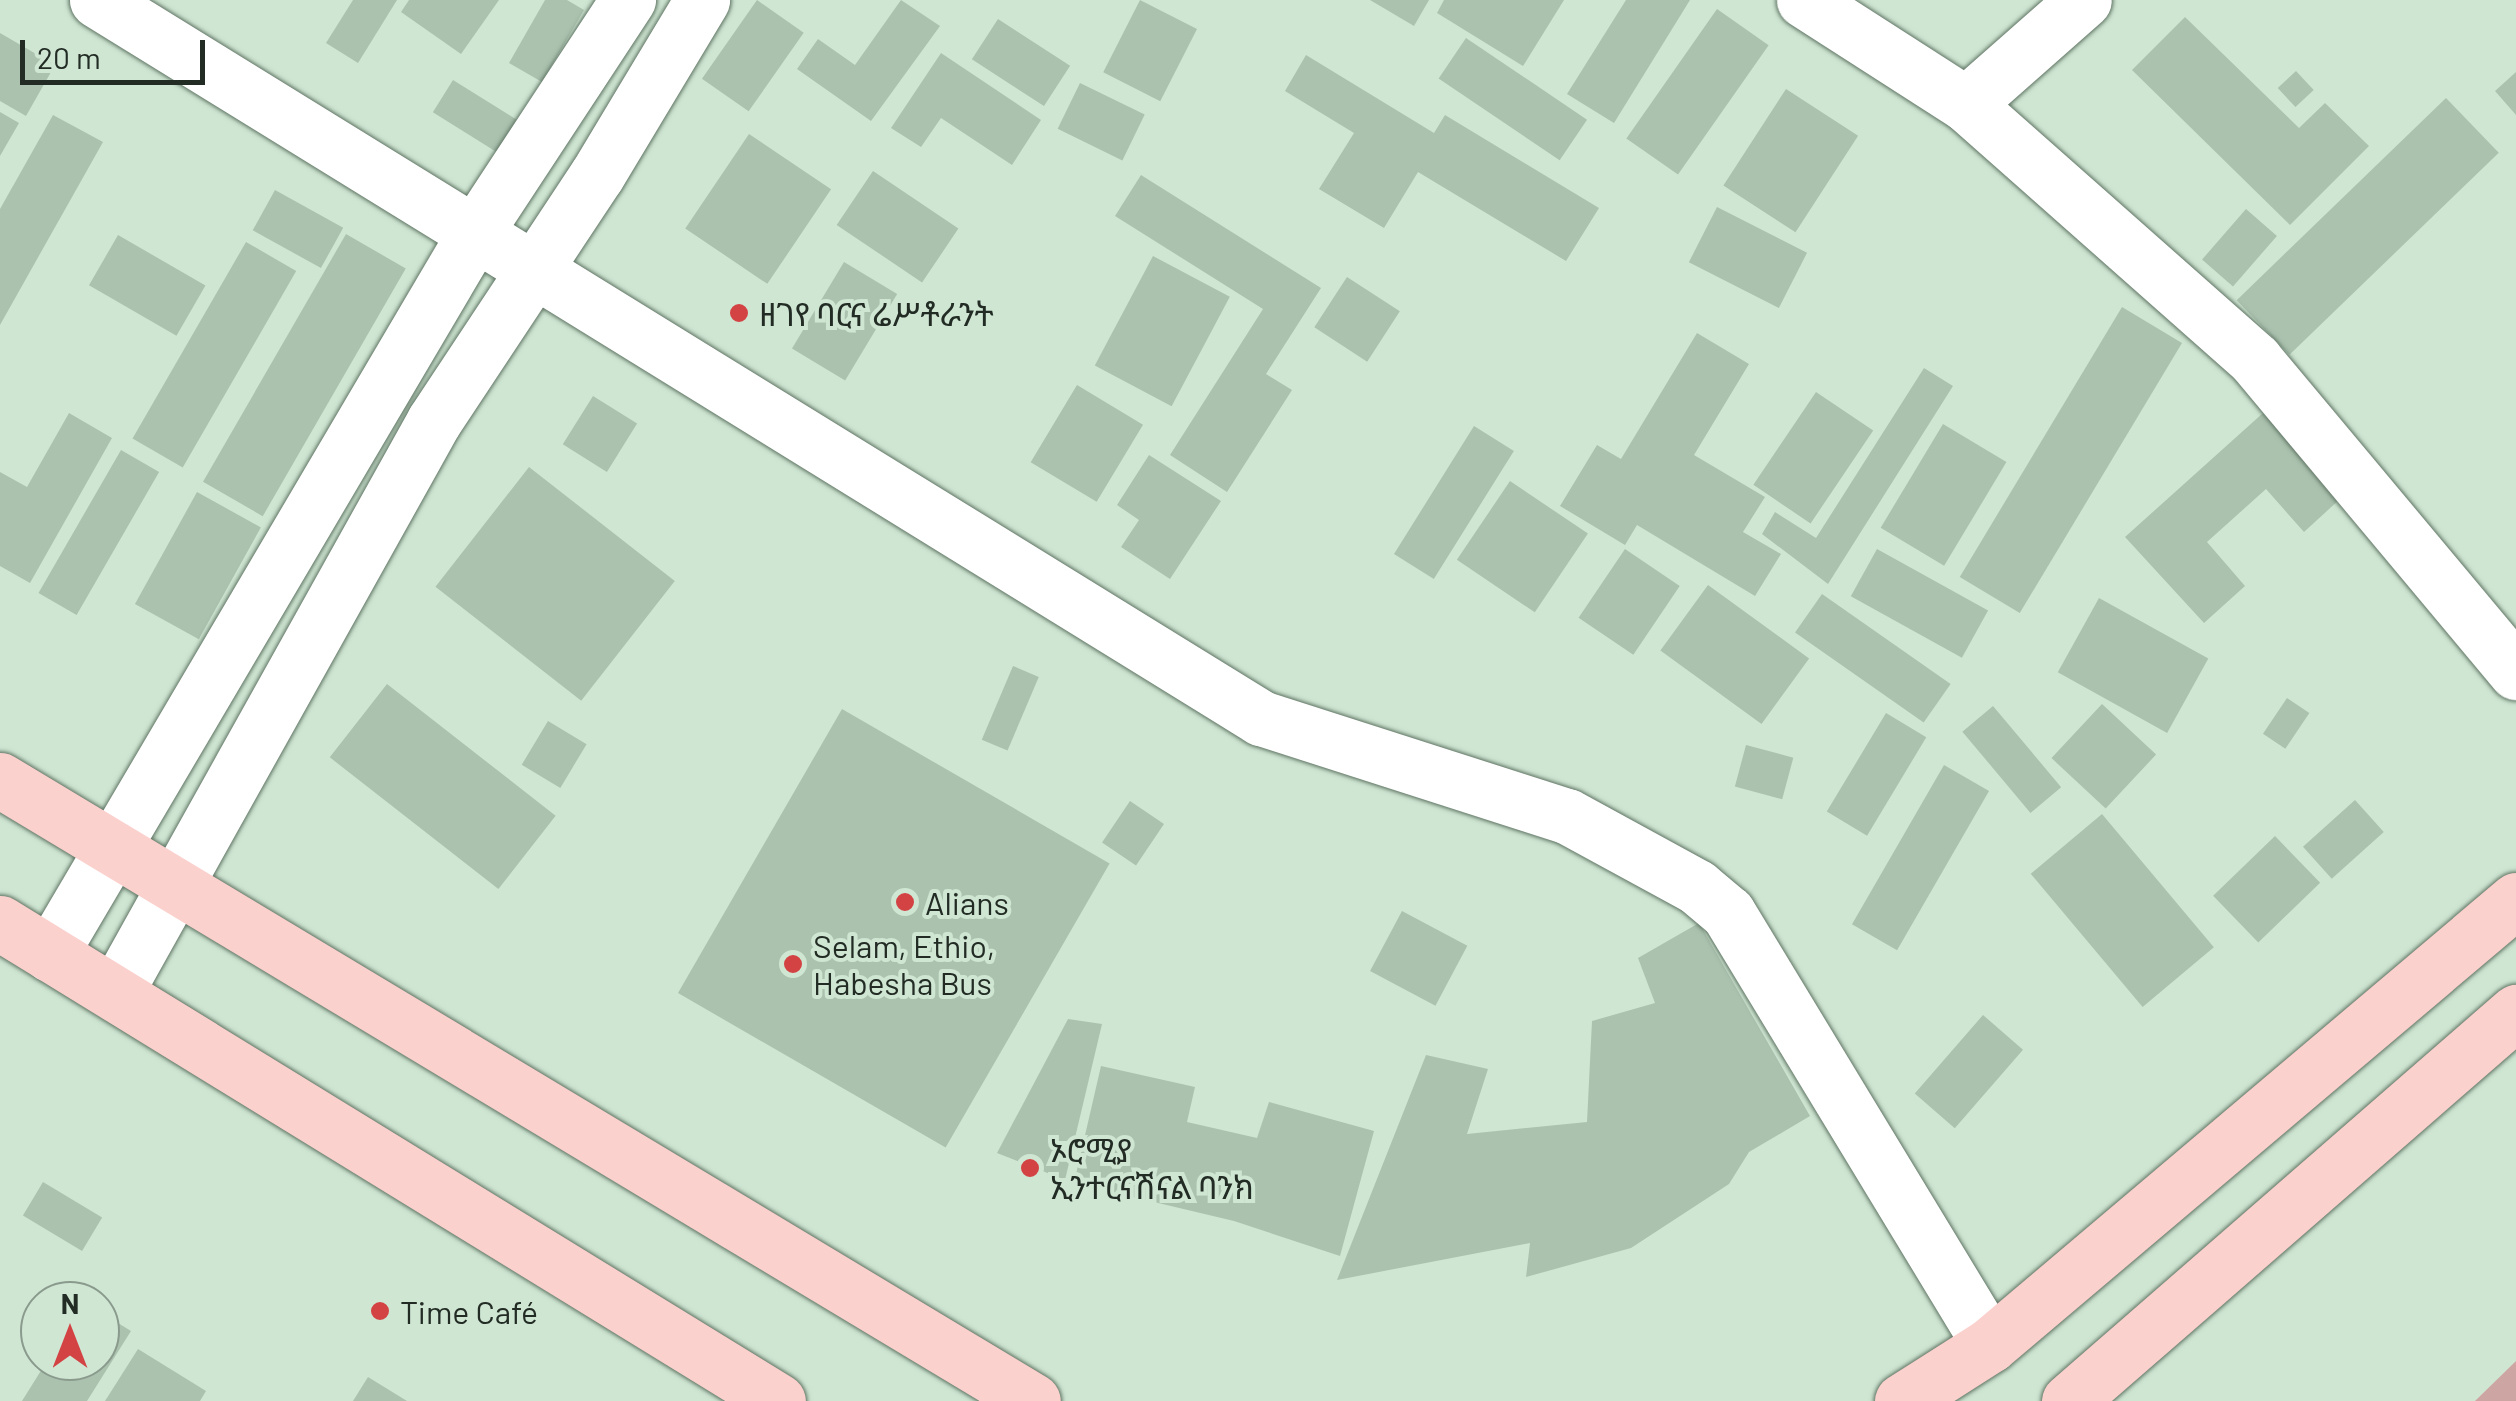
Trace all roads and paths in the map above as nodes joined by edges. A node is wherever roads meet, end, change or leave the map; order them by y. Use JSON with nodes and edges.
{"nodes":[{"id":1,"x":97,"y":0,"type":"edge"},
{"id":2,"x":628,"y":0,"type":"edge"},
{"id":3,"x":702,"y":0,"type":"edge"},
{"id":4,"x":1804,"y":0,"type":"edge"},
{"id":5,"x":2084,"y":0,"type":"edge"},
{"id":6,"x":1966,"y":104,"type":"junction"},
{"id":7,"x":476,"y":231,"type":"junction"},
{"id":8,"x":532,"y":266,"type":"junction"},
{"id":9,"x":2516,"y":672,"type":"edge"},
{"id":10,"x":0,"y":780,"type":"edge"},
{"id":11,"x":110,"y":848,"type":"junction"},
{"id":12,"x":176,"y":888,"type":"junction"},
{"id":13,"x":2516,"y":900,"type":"edge"},
{"id":14,"x":0,"y":923,"type":"edge"},
{"id":15,"x":50,"y":954,"type":"junction"},
{"id":16,"x":116,"y":992,"type":"junction"},
{"id":17,"x":2516,"y":1012,"type":"edge"},
{"id":18,"x":1990,"y":1345,"type":"junction"},
{"id":19,"x":778,"y":1401,"type":"edge"},
{"id":20,"x":1034,"y":1401,"type":"edge"},
{"id":21,"x":1902,"y":1401,"type":"edge"},
{"id":22,"x":2069,"y":1401,"type":"edge"}],
"edges":[{"from":1,"to":7,"type":"street"},
{"from":2,"to":7,"type":"street"},
{"from":3,"to":8,"type":"street"},
{"from":4,"to":6,"type":"street"},
{"from":5,"to":6,"type":"street"},
{"from":6,"to":9,"type":"street"},
{"from":7,"to":8,"type":"street"},
{"from":7,"to":11,"type":"street"},
{"from":8,"to":12,"type":"street"},
{"from":8,"to":18,"type":"street"},
{"from":10,"to":11,"type":"main road"},
{"from":11,"to":12,"type":"main road"},
{"from":11,"to":15,"type":"street"},
{"from":12,"to":16,"type":"street"},
{"from":12,"to":20,"type":"main road"},
{"from":13,"to":18,"type":"main road"},
{"from":14,"to":15,"type":"main road"},
{"from":15,"to":16,"type":"main road"},
{"from":16,"to":19,"type":"main road"},
{"from":17,"to":22,"type":"main road"},
{"from":18,"to":21,"type":"main road"}]}
